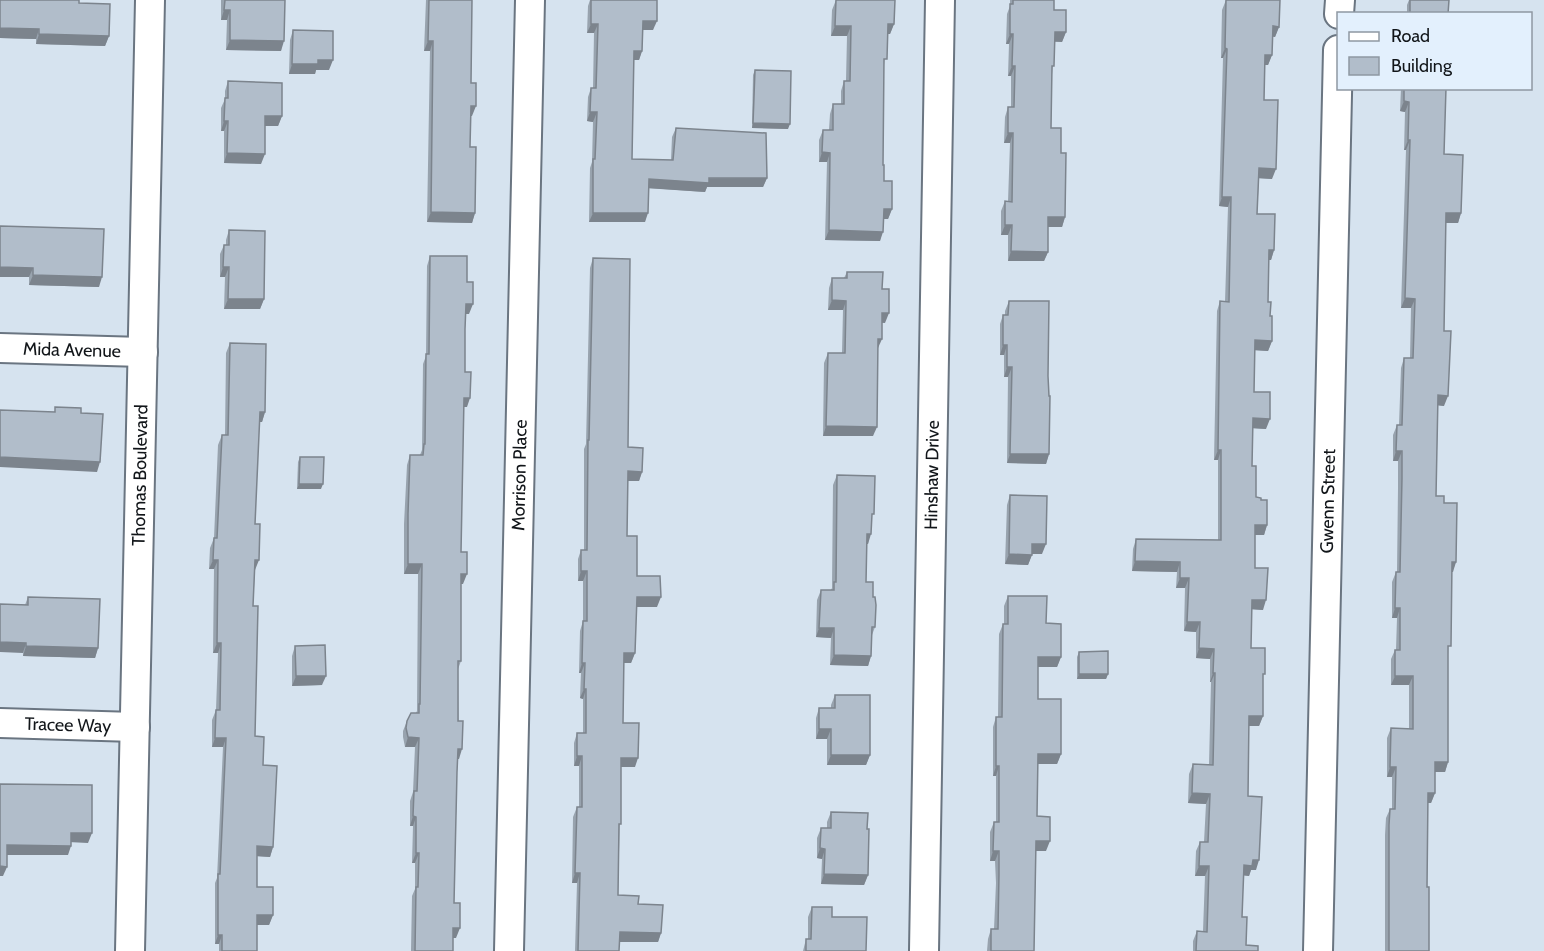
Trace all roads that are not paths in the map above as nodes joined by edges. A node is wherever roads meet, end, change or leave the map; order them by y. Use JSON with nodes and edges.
{"nodes":[{"id":1,"x":150,"y":0,"type":"edge"},
{"id":2,"x":530,"y":0,"type":"edge"},
{"id":3,"x":940,"y":0,"type":"edge"},
{"id":4,"x":1337,"y":90,"type":"edge"},
{"id":5,"x":0,"y":348,"type":"edge"},
{"id":6,"x":143,"y":352,"type":"junction"},
{"id":7,"x":0,"y":723,"type":"edge"},
{"id":8,"x":135,"y":728,"type":"junction"},
{"id":9,"x":130,"y":951,"type":"edge"},
{"id":10,"x":509,"y":951,"type":"edge"},
{"id":11,"x":924,"y":951,"type":"edge"},
{"id":12,"x":1318,"y":951,"type":"edge"}],
"edges":[{"from":1,"to":6,"type":"street","name":"Thomas Boulevard"},
{"from":2,"to":10,"type":"street","name":"Morrison Place"},
{"from":3,"to":11,"type":"street","name":"Hinshaw Drive"},
{"from":4,"to":12,"type":"street","name":"Gwenn Street"},
{"from":5,"to":6,"type":"street","name":"Mida Avenue"},
{"from":6,"to":8,"type":"street","name":"Thomas Boulevard"},
{"from":7,"to":8,"type":"street","name":"Tracee Way"},
{"from":8,"to":9,"type":"street","name":"Thomas Boulevard"}]}
